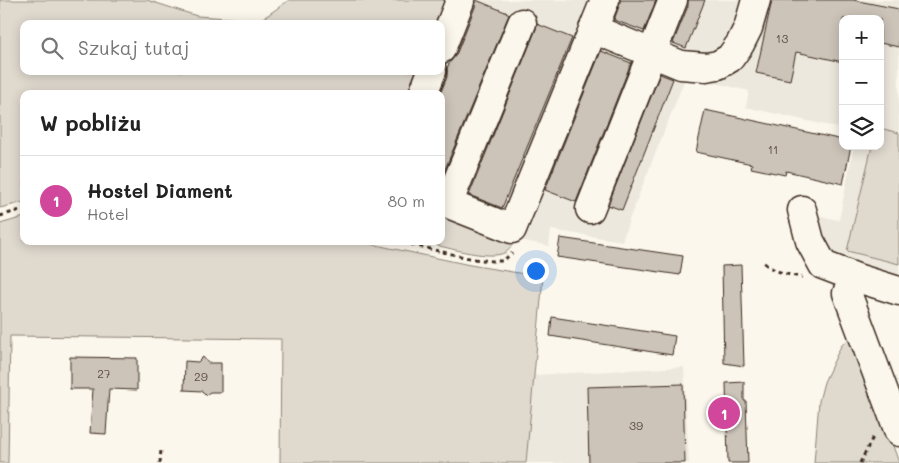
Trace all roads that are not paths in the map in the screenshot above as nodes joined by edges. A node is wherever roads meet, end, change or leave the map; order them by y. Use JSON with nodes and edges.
{"nodes":[{"id":1,"x":605,"y":0,"type":"edge"},
{"id":2,"x":673,"y":0,"type":"edge"},
{"id":3,"x":756,"y":0,"type":"edge"},
{"id":4,"x":460,"y":1,"type":"edge"},
{"id":5,"x":522,"y":23,"type":"dead end"},
{"id":6,"x":593,"y":29,"type":"junction"},
{"id":7,"x":445,"y":39,"type":"edge"},
{"id":8,"x":652,"y":53,"type":"junction"},
{"id":9,"x":431,"y":75,"type":"edge"},
{"id":10,"x":425,"y":90,"type":"edge"},
{"id":11,"x":445,"y":200,"type":"edge"},
{"id":12,"x":445,"y":202,"type":"edge"},
{"id":13,"x":590,"y":209,"type":"dead end"},
{"id":14,"x":802,"y":210,"type":"dead end"},
{"id":15,"x":858,"y":278,"type":"junction"},
{"id":16,"x":899,"y":291,"type":"edge"},
{"id":17,"x":899,"y":432,"type":"edge"}],
"edges":[{"from":1,"to":6,"type":"lane"},
{"from":2,"to":8,"type":"lane"},
{"from":3,"to":8,"type":"lane"},
{"from":4,"to":7,"type":"lane"},
{"from":5,"to":11,"type":"lane"},
{"from":6,"to":8,"type":"lane"},
{"from":6,"to":12,"type":"lane"},
{"from":8,"to":13,"type":"lane"},
{"from":9,"to":10,"type":"lane"},
{"from":14,"to":15,"type":"lane"},
{"from":15,"to":16,"type":"lane"},
{"from":15,"to":17,"type":"lane"}]}
